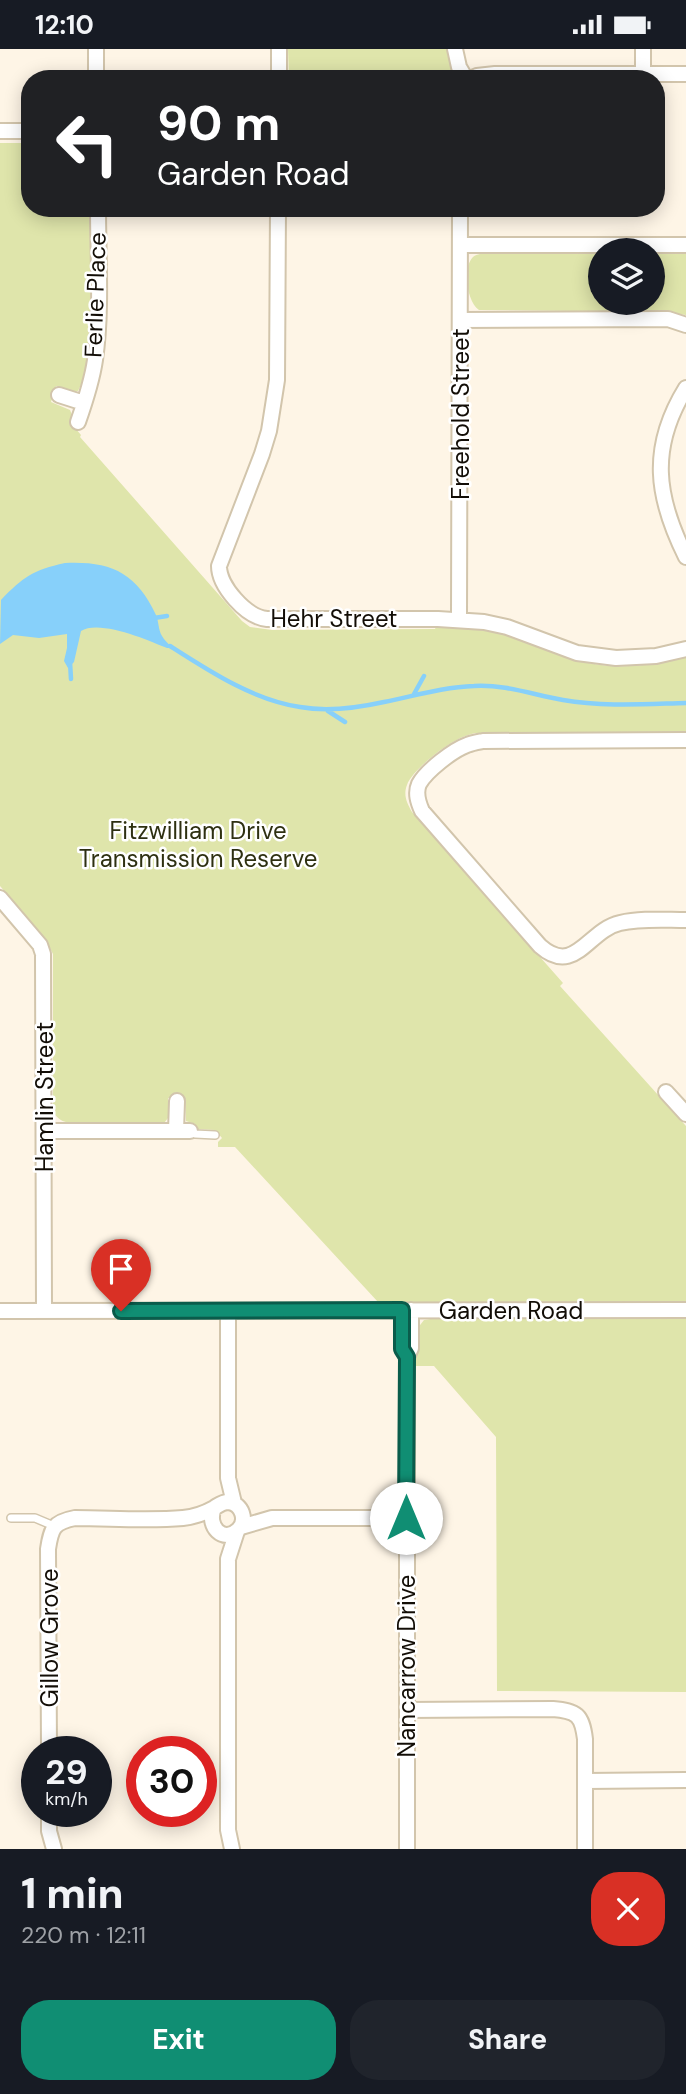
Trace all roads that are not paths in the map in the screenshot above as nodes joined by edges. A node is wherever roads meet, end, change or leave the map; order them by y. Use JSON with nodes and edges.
{"nodes":[{"id":1,"x":96,"y":49,"type":"edge"},
{"id":2,"x":279,"y":49,"type":"edge"},
{"id":3,"x":455,"y":49,"type":"edge"},
{"id":4,"x":462,"y":49,"type":"edge"},
{"id":5,"x":643,"y":49,"type":"edge"},
{"id":6,"x":96,"y":70,"type":"edge"},
{"id":7,"x":279,"y":70,"type":"edge"},
{"id":8,"x":462,"y":70,"type":"edge"},
{"id":9,"x":469,"y":70,"type":"edge"},
{"id":10,"x":643,"y":70,"type":"edge"},
{"id":11,"x":665,"y":74,"type":"edge"},
{"id":12,"x":686,"y":74,"type":"edge"},
{"id":13,"x":0,"y":131,"type":"edge"},
{"id":14,"x":21,"y":131,"type":"edge"},
{"id":15,"x":98,"y":217,"type":"edge"},
{"id":16,"x":278,"y":217,"type":"edge"},
{"id":17,"x":460,"y":217,"type":"edge"},
{"id":18,"x":460,"y":245,"type":"junction"},
{"id":19,"x":686,"y":245,"type":"edge"},
{"id":20,"x":460,"y":320,"type":"junction"},
{"id":21,"x":686,"y":325,"type":"edge"},
{"id":22,"x":686,"y":388,"type":"edge"},
{"id":23,"x":59,"y":395,"type":"dead end"},
{"id":24,"x":84,"y":404,"type":"junction"},
{"id":25,"x":78,"y":422,"type":"dead end"},
{"id":26,"x":686,"y":557,"type":"edge"},
{"id":27,"x":459,"y":619,"type":"junction"},
{"id":28,"x":686,"y":641,"type":"edge"},
{"id":29,"x":686,"y":649,"type":"edge"},
{"id":30,"x":670,"y":652,"type":"junction"},
{"id":31,"x":686,"y":740,"type":"edge"},
{"id":32,"x":0,"y":898,"type":"edge"},
{"id":33,"x":686,"y":920,"type":"edge"},
{"id":34,"x":666,"y":1092,"type":"dead end"},
{"id":35,"x":177,"y":1101,"type":"dead end"},
{"id":36,"x":683,"y":1106,"type":"edge"},
{"id":37,"x":45,"y":1131,"type":"junction"},
{"id":38,"x":183,"y":1131,"type":"junction"},
{"id":39,"x":215,"y":1135,"type":"dead end"},
{"id":40,"x":44,"y":1310,"type":"junction"},
{"id":41,"x":407,"y":1310,"type":"junction"},
{"id":42,"x":686,"y":1310,"type":"edge"},
{"id":43,"x":0,"y":1311,"type":"edge"},
{"id":44,"x":228,"y":1311,"type":"junction"},
{"id":45,"x":228,"y":1478,"type":"junction"},
{"id":46,"x":217,"y":1506,"type":"junction"},
{"id":47,"x":237,"y":1506,"type":"junction"},
{"id":48,"x":11,"y":1518,"type":"dead end"},
{"id":49,"x":185,"y":1518,"type":"junction"},
{"id":50,"x":272,"y":1518,"type":"junction"},
{"id":51,"x":406,"y":1518,"type":"junction"},
{"id":52,"x":54,"y":1526,"type":"junction"},
{"id":53,"x":216,"y":1529,"type":"junction"},
{"id":54,"x":239,"y":1529,"type":"junction"},
{"id":55,"x":228,"y":1559,"type":"junction"},
{"id":56,"x":407,"y":1710,"type":"junction"},
{"id":57,"x":49,"y":1736,"type":"edge"},
{"id":58,"x":686,"y":1780,"type":"edge"},
{"id":59,"x":586,"y":1781,"type":"junction"},
{"id":60,"x":49,"y":1827,"type":"edge"},
{"id":61,"x":228,"y":1830,"type":"junction"},
{"id":62,"x":49,"y":1831,"type":"junction"},
{"id":63,"x":43,"y":1849,"type":"edge"},
{"id":64,"x":54,"y":1849,"type":"edge"},
{"id":65,"x":223,"y":1849,"type":"edge"},
{"id":66,"x":232,"y":1849,"type":"edge"},
{"id":67,"x":407,"y":1849,"type":"edge"},
{"id":68,"x":585,"y":1849,"type":"edge"}],
"edges":[{"from":1,"to":6,"type":"street"},
{"from":2,"to":7,"type":"street"},
{"from":3,"to":8,"type":"street"},
{"from":4,"to":9,"type":"street"},
{"from":5,"to":10,"type":"street"},
{"from":11,"to":12,"type":"street"},
{"from":13,"to":14,"type":"street"},
{"from":15,"to":24,"type":"street","name":"Ferlie Place"},
{"from":16,"to":27,"type":"street","name":"Hehr Street"},
{"from":17,"to":18,"type":"street","name":"Freehold Street"},
{"from":18,"to":19,"type":"street"},
{"from":18,"to":20,"type":"street","name":"Freehold Street"},
{"from":20,"to":21,"type":"street"},
{"from":20,"to":27,"type":"street","name":"Freehold Street"},
{"from":22,"to":26,"type":"street"},
{"from":23,"to":24,"type":"street"},
{"from":24,"to":25,"type":"street","name":"Ferlie Place"},
{"from":27,"to":30,"type":"street","name":"Hehr Street"},
{"from":28,"to":30,"type":"street","name":"Hehr Street"},
{"from":29,"to":30,"type":"street","name":"Hehr Street"},
{"from":31,"to":33,"type":"street"},
{"from":32,"to":37,"type":"street","name":"Hamlin Street"},
{"from":34,"to":36,"type":"street"},
{"from":35,"to":38,"type":"street"},
{"from":37,"to":38,"type":"street"},
{"from":37,"to":40,"type":"street","name":"Hamlin Street"},
{"from":38,"to":39,"type":"lane"},
{"from":40,"to":43,"type":"street","name":"Garden Road"},
{"from":40,"to":44,"type":"street","name":"Garden Road"},
{"from":41,"to":42,"type":"street","name":"Garden Road"},
{"from":41,"to":44,"type":"street","name":"Garden Road"},
{"from":41,"to":51,"type":"street","name":"Nancarrow Drive"},
{"from":44,"to":45,"type":"street"},
{"from":45,"to":46,"type":"street"},
{"from":45,"to":47,"type":"street"},
{"from":46,"to":47,"type":"street"},
{"from":46,"to":49,"type":"street"},
{"from":46,"to":53,"type":"street"},
{"from":47,"to":50,"type":"street"},
{"from":47,"to":54,"type":"street"},
{"from":48,"to":52,"type":"lane"},
{"from":49,"to":52,"type":"street"},
{"from":49,"to":53,"type":"street"},
{"from":50,"to":51,"type":"street"},
{"from":50,"to":54,"type":"street"},
{"from":51,"to":56,"type":"street","name":"Nancarrow Drive"},
{"from":52,"to":57,"type":"street","name":"Gillow Grove"},
{"from":53,"to":54,"type":"street"},
{"from":53,"to":55,"type":"street"},
{"from":54,"to":55,"type":"street"},
{"from":55,"to":61,"type":"street"},
{"from":56,"to":59,"type":"street"},
{"from":56,"to":67,"type":"street","name":"Nancarrow Drive"},
{"from":58,"to":59,"type":"street"},
{"from":59,"to":68,"type":"street"},
{"from":60,"to":62,"type":"street"},
{"from":61,"to":65,"type":"street"},
{"from":61,"to":66,"type":"street"},
{"from":62,"to":63,"type":"street"},
{"from":62,"to":64,"type":"street"}]}
